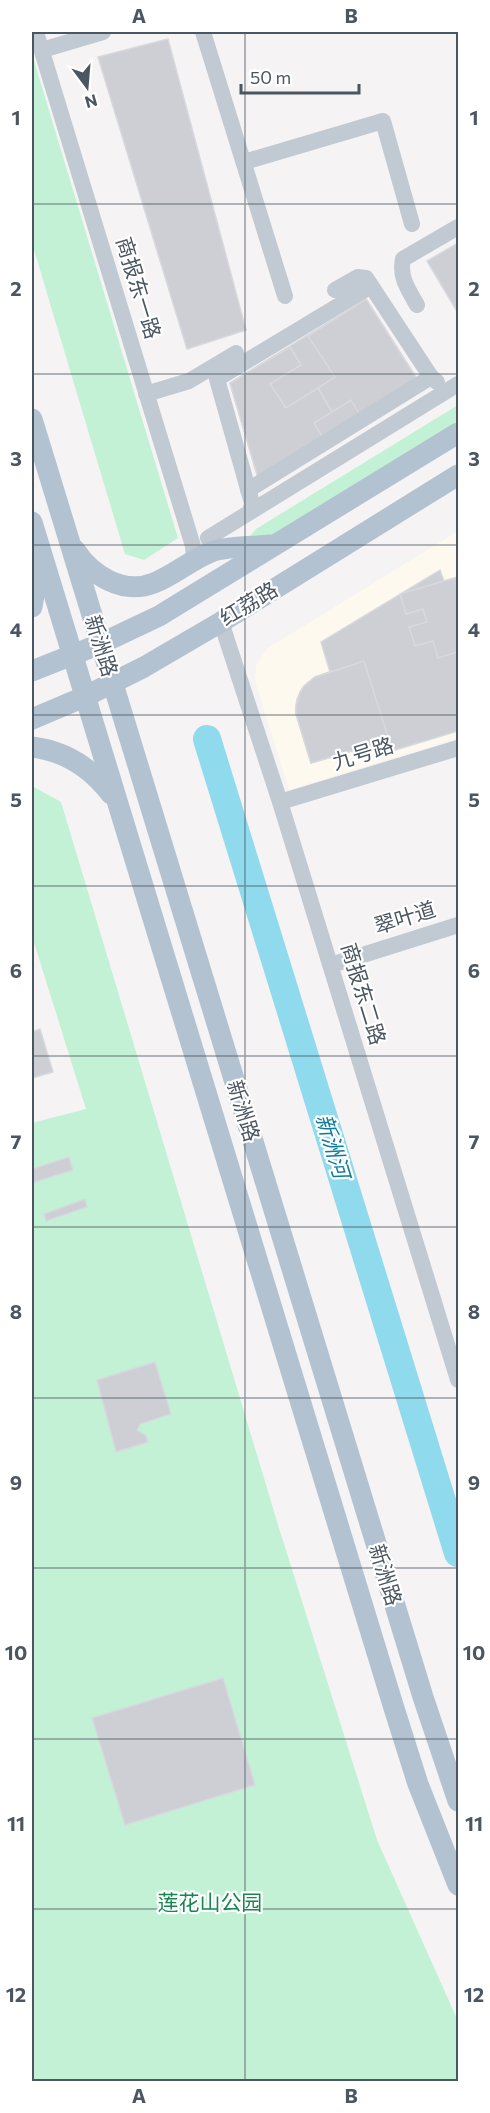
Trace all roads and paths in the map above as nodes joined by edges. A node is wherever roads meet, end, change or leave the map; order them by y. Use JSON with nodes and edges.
{"nodes":[{"id":1,"x":36,"y":32,"type":"edge"},
{"id":2,"x":103,"y":32,"type":"edge"},
{"id":3,"x":203,"y":32,"type":"edge"},
{"id":4,"x":42,"y":50,"type":"junction"},
{"id":5,"x":244,"y":162,"type":"junction"},
{"id":6,"x":412,"y":224,"type":"dead end"},
{"id":7,"x":459,"y":227,"type":"edge"},
{"id":8,"x":371,"y":286,"type":"junction"},
{"id":9,"x":335,"y":290,"type":"dead end"},
{"id":10,"x":285,"y":296,"type":"dead end"},
{"id":11,"x":417,"y":305,"type":"dead end"},
{"id":12,"x":236,"y":353,"type":"dead end"},
{"id":13,"x":431,"y":376,"type":"junction"},
{"id":14,"x":217,"y":379,"type":"junction"},
{"id":15,"x":455,"y":386,"type":"edge"},
{"id":16,"x":147,"y":396,"type":"junction"},
{"id":17,"x":32,"y":419,"type":"edge"},
{"id":18,"x":459,"y":433,"type":"edge"},
{"id":19,"x":459,"y":475,"type":"edge"},
{"id":20,"x":248,"y":490,"type":"junction"},
{"id":21,"x":250,"y":512,"type":"junction"},
{"id":22,"x":33,"y":528,"type":"edge"},
{"id":23,"x":66,"y":534,"type":"junction"},
{"id":24,"x":211,"y":544,"type":"junction"},
{"id":25,"x":277,"y":544,"type":"junction"},
{"id":26,"x":194,"y":559,"type":"junction"},
{"id":27,"x":32,"y":607,"type":"edge"},
{"id":28,"x":221,"y":622,"type":"junction"},
{"id":29,"x":100,"y":644,"type":"junction"},
{"id":30,"x":72,"y":655,"type":"junction"},
{"id":31,"x":32,"y":671,"type":"edge"},
{"id":32,"x":112,"y":684,"type":"junction"},
{"id":33,"x":84,"y":697,"type":"junction"},
{"id":34,"x":32,"y":719,"type":"edge"},
{"id":35,"x":32,"y":747,"type":"edge"},
{"id":36,"x":459,"y":748,"type":"edge"},
{"id":37,"x":117,"y":801,"type":"junction"},
{"id":38,"x":280,"y":802,"type":"junction"},
{"id":39,"x":459,"y":925,"type":"edge"},
{"id":40,"x":330,"y":965,"type":"junction"},
{"id":41,"x":451,"y":1325,"type":"edge"},
{"id":42,"x":459,"y":1380,"type":"edge"},
{"id":43,"x":459,"y":1801,"type":"edge"},
{"id":44,"x":459,"y":1885,"type":"edge"}],
"edges":[{"from":1,"to":4,"type":"street","name":"商报东一路"},
{"from":2,"to":4,"type":"street"},
{"from":3,"to":5,"type":"street"},
{"from":4,"to":16,"type":"street","name":"商报东一路"},
{"from":5,"to":6,"type":"street"},
{"from":5,"to":10,"type":"street"},
{"from":7,"to":11,"type":"street"},
{"from":8,"to":9,"type":"street"},
{"from":8,"to":13,"type":"street"},
{"from":8,"to":14,"type":"street"},
{"from":12,"to":16,"type":"street"},
{"from":13,"to":15,"type":"street"},
{"from":13,"to":20,"type":"street"},
{"from":14,"to":16,"type":"street"},
{"from":14,"to":20,"type":"street"},
{"from":15,"to":21,"type":"street"},
{"from":16,"to":26,"type":"street","name":"商报东一路"},
{"from":17,"to":23,"type":"main road","name":"新洲路"},
{"from":18,"to":25,"type":"main road","name":"红荔路"},
{"from":19,"to":28,"type":"main road","name":"红荔路"},
{"from":20,"to":21,"type":"street"},
{"from":21,"to":24,"type":"street"},
{"from":22,"to":27,"type":"main road"},
{"from":22,"to":30,"type":"main road","name":"新洲路"},
{"from":23,"to":26,"type":"main road"},
{"from":23,"to":29,"type":"main road","name":"新洲路"},
{"from":24,"to":25,"type":"main road"},
{"from":24,"to":26,"type":"main road"},
{"from":25,"to":29,"type":"main road","name":"红荔路"},
{"from":28,"to":32,"type":"main road","name":"红荔路"},
{"from":28,"to":38,"type":"street","name":"商报东二路"},
{"from":29,"to":30,"type":"main road","name":"红荔路"},
{"from":29,"to":32,"type":"main road","name":"新洲路"},
{"from":30,"to":31,"type":"main road","name":"红荔路"},
{"from":30,"to":33,"type":"main road","name":"新洲路"},
{"from":32,"to":33,"type":"main road","name":"红荔路"},
{"from":32,"to":43,"type":"main road","name":"新洲路"},
{"from":33,"to":34,"type":"main road","name":"红荔路"},
{"from":33,"to":37,"type":"main road","name":"新洲路"},
{"from":35,"to":37,"type":"main road"},
{"from":36,"to":38,"type":"street","name":"九号路"},
{"from":37,"to":44,"type":"main road","name":"新洲路"},
{"from":38,"to":40,"type":"street","name":"商报东二路"},
{"from":39,"to":40,"type":"street","name":"翠叶道"},
{"from":40,"to":41,"type":"street","name":"商报东二路"},
{"from":41,"to":42,"type":"street","name":"商报东二路"}]}
